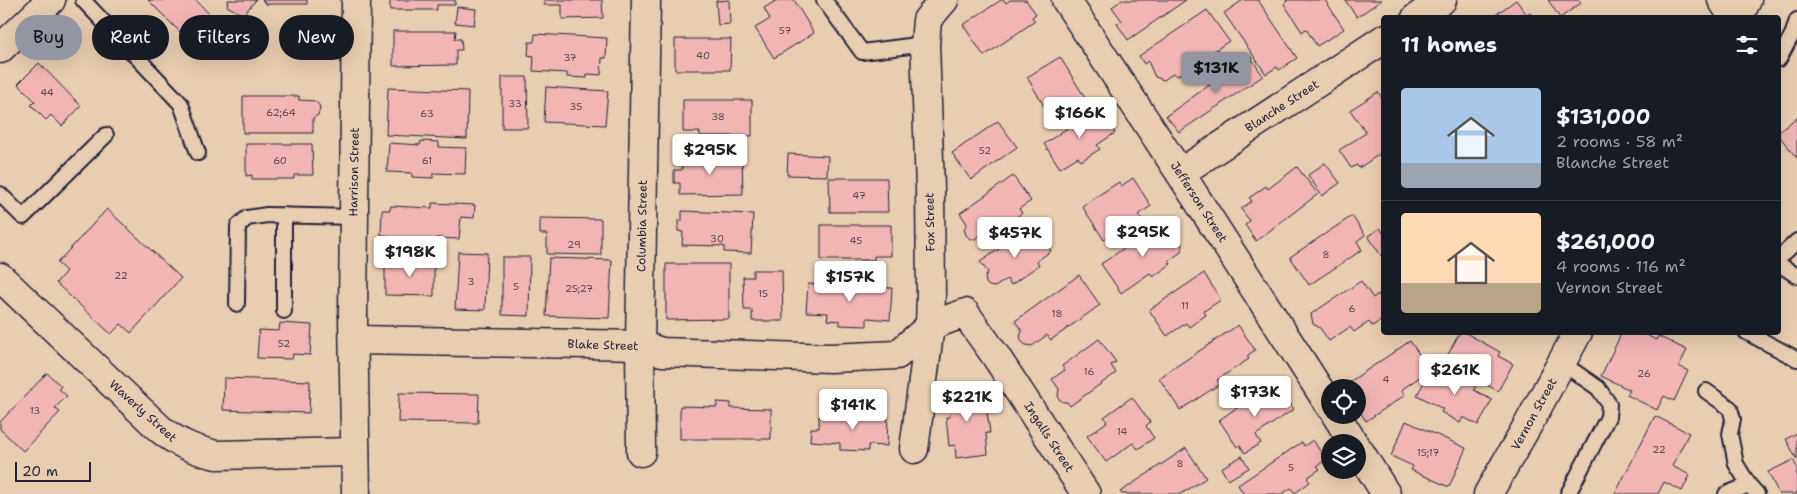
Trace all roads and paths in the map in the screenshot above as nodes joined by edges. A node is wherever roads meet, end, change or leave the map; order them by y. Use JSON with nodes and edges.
{"nodes":[{"id":1,"x":51,"y":0,"type":"edge"},
{"id":2,"x":83,"y":0,"type":"edge"},
{"id":3,"x":356,"y":0,"type":"edge"},
{"id":4,"x":646,"y":0,"type":"edge"},
{"id":5,"x":824,"y":0,"type":"edge"},
{"id":6,"x":944,"y":0,"type":"edge"},
{"id":7,"x":1066,"y":0,"type":"edge"},
{"id":8,"x":1442,"y":0,"type":"edge"},
{"id":9,"x":1722,"y":0,"type":"edge"},
{"id":10,"x":1747,"y":0,"type":"edge"},
{"id":11,"x":1420,"y":15,"type":"edge"},
{"id":12,"x":1734,"y":15,"type":"edge"},
{"id":13,"x":1738,"y":15,"type":"edge"},
{"id":14,"x":1797,"y":20,"type":"edge"},
{"id":15,"x":1381,"y":41,"type":"edge"},
{"id":16,"x":925,"y":44,"type":"junction"},
{"id":17,"x":0,"y":49,"type":"edge"},
{"id":18,"x":1781,"y":56,"type":"edge"},
{"id":19,"x":106,"y":136,"type":"dead end"},
{"id":20,"x":198,"y":153,"type":"dead end"},
{"id":21,"x":1180,"y":173,"type":"junction"},
{"id":22,"x":0,"y":194,"type":"edge"},
{"id":23,"x":284,"y":215,"type":"junction"},
{"id":24,"x":354,"y":217,"type":"junction"},
{"id":25,"x":1797,"y":241,"type":"edge"},
{"id":26,"x":1781,"y":256,"type":"edge"},
{"id":27,"x":1781,"y":265,"type":"edge"},
{"id":28,"x":1797,"y":276,"type":"edge"},
{"id":29,"x":0,"y":277,"type":"edge"},
{"id":30,"x":238,"y":304,"type":"dead end"},
{"id":31,"x":284,"y":311,"type":"dead end"},
{"id":32,"x":930,"y":326,"type":"junction"},
{"id":33,"x":1576,"y":335,"type":"edge"},
{"id":34,"x":1752,"y":335,"type":"edge"},
{"id":35,"x":354,"y":340,"type":"junction"},
{"id":36,"x":640,"y":345,"type":"junction"},
{"id":37,"x":1797,"y":359,"type":"edge"},
{"id":38,"x":1562,"y":363,"type":"junction"},
{"id":39,"x":1706,"y":391,"type":"dead end"},
{"id":40,"x":1321,"y":392,"type":"edge"},
{"id":41,"x":914,"y":450,"type":"dead end"},
{"id":42,"x":355,"y":452,"type":"junction"},
{"id":43,"x":641,"y":452,"type":"dead end"},
{"id":44,"x":1366,"y":462,"type":"edge"},
{"id":45,"x":1753,"y":490,"type":"edge"},
{"id":46,"x":356,"y":494,"type":"edge"},
{"id":47,"x":1086,"y":494,"type":"edge"},
{"id":48,"x":1386,"y":494,"type":"edge"},
{"id":49,"x":1488,"y":494,"type":"edge"},
{"id":50,"x":1568,"y":494,"type":"edge"},
{"id":51,"x":1726,"y":494,"type":"edge"}],
"edges":[{"from":1,"to":17,"type":"street"},
{"from":2,"to":20,"type":"lane"},
{"from":3,"to":24,"type":"street","name":"Harrison Street"},
{"from":4,"to":36,"type":"street","name":"Columbia Street"},
{"from":5,"to":16,"type":"lane"},
{"from":6,"to":16,"type":"street","name":"Fox Street"},
{"from":7,"to":21,"type":"street","name":"Jefferson Street"},
{"from":8,"to":11,"type":"street"},
{"from":9,"to":12,"type":"street"},
{"from":10,"to":13,"type":"street"},
{"from":14,"to":18,"type":"lane"},
{"from":15,"to":21,"type":"street","name":"Blanche Street"},
{"from":16,"to":32,"type":"street","name":"Fox Street"},
{"from":19,"to":22,"type":"lane"},
{"from":21,"to":40,"type":"street","name":"Jefferson Street"},
{"from":23,"to":24,"type":"lane"},
{"from":23,"to":30,"type":"lane"},
{"from":23,"to":31,"type":"lane"},
{"from":24,"to":35,"type":"street","name":"Harrison Street"},
{"from":25,"to":26,"type":"lane"},
{"from":27,"to":28,"type":"lane"},
{"from":29,"to":42,"type":"street","name":"Waverly Street"},
{"from":32,"to":36,"type":"street","name":"Blake Street"},
{"from":32,"to":41,"type":"street","name":"Fox Street"},
{"from":32,"to":47,"type":"street","name":"Ingalls Street"},
{"from":33,"to":38,"type":"street","name":"Vernon Street"},
{"from":34,"to":37,"type":"lane"},
{"from":35,"to":36,"type":"street","name":"Blake Street"},
{"from":35,"to":42,"type":"street","name":"Harrison Street"},
{"from":36,"to":43,"type":"street","name":"Columbia Street"},
{"from":38,"to":49,"type":"street","name":"Vernon Street"},
{"from":38,"to":50,"type":"lane"},
{"from":39,"to":45,"type":"lane"},
{"from":42,"to":46,"type":"street","name":"Harrison Street"},
{"from":44,"to":48,"type":"street"},
{"from":45,"to":51,"type":"lane"}]}
